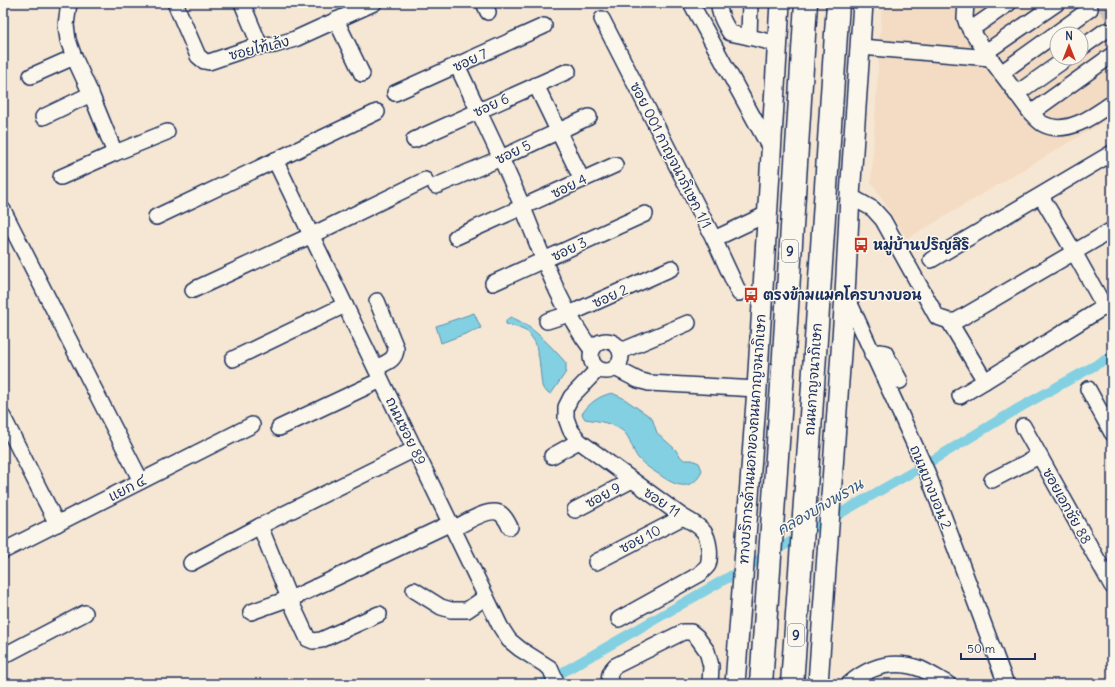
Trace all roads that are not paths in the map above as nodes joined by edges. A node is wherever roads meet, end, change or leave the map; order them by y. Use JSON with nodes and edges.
{"nodes":[{"id":1,"x":68,"y":3,"type":"edge"},
{"id":2,"x":175,"y":3,"type":"edge"},
{"id":3,"x":242,"y":3,"type":"edge"},
{"id":4,"x":690,"y":3,"type":"edge"},
{"id":5,"x":719,"y":3,"type":"edge"},
{"id":6,"x":750,"y":3,"type":"edge"},
{"id":7,"x":780,"y":3,"type":"edge"},
{"id":8,"x":806,"y":3,"type":"edge"},
{"id":9,"x":838,"y":3,"type":"edge"},
{"id":10,"x":863,"y":3,"type":"edge"},
{"id":11,"x":966,"y":3,"type":"edge"},
{"id":12,"x":1009,"y":3,"type":"edge"},
{"id":13,"x":1057,"y":3,"type":"edge"},
{"id":14,"x":366,"y":5,"type":"edge"},
{"id":15,"x":1090,"y":9,"type":"dead end"},
{"id":16,"x":602,"y":19,"type":"dead end"},
{"id":17,"x":336,"y":20,"type":"junction"},
{"id":18,"x":544,"y":26,"type":"dead end"},
{"id":19,"x":970,"y":30,"type":"junction"},
{"id":20,"x":1105,"y":31,"type":"dead end"},
{"id":21,"x":730,"y":34,"type":"junction"},
{"id":22,"x":749,"y":37,"type":"junction"},
{"id":23,"x":711,"y":40,"type":"junction"},
{"id":24,"x":1089,"y":42,"type":"edge"},
{"id":25,"x":778,"y":44,"type":"junction"},
{"id":26,"x":260,"y":46,"type":"junction"},
{"id":27,"x":861,"y":47,"type":"junction"},
{"id":28,"x":988,"y":55,"type":"junction"},
{"id":29,"x":1112,"y":55,"type":"edge"},
{"id":30,"x":74,"y":57,"type":"junction"},
{"id":31,"x":456,"y":65,"type":"junction"},
{"id":32,"x":1056,"y":66,"type":"edge"},
{"id":33,"x":568,"y":71,"type":"dead end"},
{"id":34,"x":1000,"y":73,"type":"junction"},
{"id":35,"x":362,"y":74,"type":"dead end"},
{"id":36,"x":31,"y":76,"type":"dead end"},
{"id":37,"x":536,"y":85,"type":"junction"},
{"id":38,"x":395,"y":93,"type":"dead end"},
{"id":39,"x":91,"y":94,"type":"junction"},
{"id":40,"x":1016,"y":94,"type":"junction"},
{"id":41,"x":1112,"y":103,"type":"edge"},
{"id":42,"x":479,"y":111,"type":"junction"},
{"id":43,"x":377,"y":112,"type":"dead end"},
{"id":44,"x":1031,"y":113,"type":"junction"},
{"id":45,"x":43,"y":117,"type":"dead end"},
{"id":46,"x":589,"y":117,"type":"dead end"},
{"id":47,"x":558,"y":131,"type":"junction"},
{"id":48,"x":167,"y":132,"type":"dead end"},
{"id":49,"x":414,"y":140,"type":"dead end"},
{"id":50,"x":771,"y":150,"type":"junction"},
{"id":51,"x":116,"y":152,"type":"junction"},
{"id":52,"x":1112,"y":153,"type":"edge"},
{"id":53,"x":501,"y":158,"type":"junction"},
{"id":54,"x":275,"y":160,"type":"junction"},
{"id":55,"x":615,"y":165,"type":"dead end"},
{"id":56,"x":61,"y":177,"type":"dead end"},
{"id":57,"x":582,"y":180,"type":"junction"},
{"id":58,"x":850,"y":196,"type":"junction"},
{"id":59,"x":1041,"y":196,"type":"junction"},
{"id":60,"x":523,"y":208,"type":"junction"},
{"id":61,"x":3,"y":210,"type":"edge"},
{"id":62,"x":645,"y":214,"type":"dead end"},
{"id":63,"x":767,"y":214,"type":"junction"},
{"id":64,"x":156,"y":217,"type":"dead end"},
{"id":65,"x":1112,"y":230,"type":"edge"},
{"id":66,"x":312,"y":235,"type":"junction"},
{"id":67,"x":456,"y":237,"type":"dead end"},
{"id":68,"x":714,"y":239,"type":"junction"},
{"id":69,"x":1074,"y":252,"type":"junction"},
{"id":70,"x":543,"y":260,"type":"junction"},
{"id":71,"x":931,"y":260,"type":"dead end"},
{"id":72,"x":672,"y":268,"type":"dead end"},
{"id":73,"x":493,"y":283,"type":"dead end"},
{"id":74,"x":193,"y":290,"type":"dead end"},
{"id":75,"x":739,"y":293,"type":"dead end"},
{"id":76,"x":845,"y":295,"type":"junction"},
{"id":77,"x":377,"y":300,"type":"dead end"},
{"id":78,"x":1108,"y":304,"type":"edge"},
{"id":79,"x":345,"y":305,"type":"junction"},
{"id":80,"x":569,"y":314,"type":"junction"},
{"id":81,"x":548,"y":321,"type":"dead end"},
{"id":82,"x":949,"y":322,"type":"junction"},
{"id":83,"x":688,"y":323,"type":"dead end"},
{"id":84,"x":592,"y":350,"type":"junction"},
{"id":85,"x":872,"y":355,"type":"junction"},
{"id":86,"x":233,"y":359,"type":"dead end"},
{"id":87,"x":619,"y":361,"type":"junction"},
{"id":88,"x":598,"y":369,"type":"junction"},
{"id":89,"x":379,"y":374,"type":"junction"},
{"id":90,"x":900,"y":381,"type":"dead end"},
{"id":91,"x":985,"y":381,"type":"junction"},
{"id":92,"x":757,"y":384,"type":"junction"},
{"id":93,"x":1088,"y":389,"type":"dead end"},
{"id":94,"x":960,"y":396,"type":"dead end"},
{"id":95,"x":3,"y":417,"type":"edge"},
{"id":96,"x":252,"y":425,"type":"dead end"},
{"id":97,"x":1023,"y":426,"type":"dead end"},
{"id":98,"x":279,"y":428,"type":"dead end"},
{"id":99,"x":1112,"y":433,"type":"edge"},
{"id":100,"x":579,"y":441,"type":"junction"},
{"id":101,"x":415,"y":449,"type":"junction"},
{"id":102,"x":552,"y":456,"type":"dead end"},
{"id":103,"x":1039,"y":456,"type":"junction"},
{"id":104,"x":632,"y":480,"type":"junction"},
{"id":105,"x":992,"y":480,"type":"dead end"},
{"id":106,"x":141,"y":482,"type":"junction"},
{"id":107,"x":575,"y":510,"type":"dead end"},
{"id":108,"x":683,"y":517,"type":"junction"},
{"id":109,"x":57,"y":524,"type":"junction"},
{"id":110,"x":260,"y":526,"type":"junction"},
{"id":111,"x":452,"y":526,"type":"junction"},
{"id":112,"x":510,"y":527,"type":"dead end"},
{"id":113,"x":3,"y":551,"type":"edge"},
{"id":114,"x":596,"y":562,"type":"dead end"},
{"id":115,"x":191,"y":563,"type":"dead end"},
{"id":116,"x":1112,"y":586,"type":"edge"},
{"id":117,"x":799,"y":587,"type":"junction"},
{"id":118,"x":414,"y":590,"type":"dead end"},
{"id":119,"x":486,"y":597,"type":"junction"},
{"id":120,"x":289,"y":598,"type":"junction"},
{"id":121,"x":251,"y":612,"type":"dead end"},
{"id":122,"x":85,"y":613,"type":"dead end"},
{"id":123,"x":379,"y":614,"type":"dead end"},
{"id":124,"x":619,"y":619,"type":"dead end"},
{"id":125,"x":3,"y":656,"type":"edge"},
{"id":126,"x":557,"y":684,"type":"edge"},
{"id":127,"x":611,"y":684,"type":"edge"},
{"id":128,"x":710,"y":684,"type":"edge"},
{"id":129,"x":735,"y":684,"type":"edge"},
{"id":130,"x":761,"y":684,"type":"edge"},
{"id":131,"x":792,"y":684,"type":"edge"},
{"id":132,"x":816,"y":684,"type":"edge"},
{"id":133,"x":849,"y":684,"type":"edge"},
{"id":134,"x":948,"y":684,"type":"edge"},
{"id":135,"x":1006,"y":684,"type":"edge"}],
"edges":[{"from":1,"to":30,"type":"street"},
{"from":2,"to":26,"type":"street","name":"ซอยไท้เล้ง"},
{"from":3,"to":26,"type":"street"},
{"from":4,"to":23,"type":"street"},
{"from":5,"to":21,"type":"street"},
{"from":6,"to":22,"type":"street"},
{"from":7,"to":25,"type":"main road","name":"ทางบริการด้านนอกของถนนกาญจนาภิเษก"},
{"from":8,"to":130,"type":"highway","number":"9"},
{"from":9,"to":117,"type":"highway","name":"ถนนกาญจนาภิเษก","number":"9"},
{"from":10,"to":27,"type":"main road"},
{"from":11,"to":19,"type":"street"},
{"from":12,"to":19,"type":"street"},
{"from":13,"to":28,"type":"street"},
{"from":14,"to":17,"type":"street","name":"ซอยไท้เล้ง"},
{"from":15,"to":34,"type":"street"},
{"from":16,"to":68,"type":"street","name":"ซอย 001 กาญจนาภิเษก 1/1"},
{"from":17,"to":26,"type":"street","name":"ซอยไท้เล้ง"},
{"from":17,"to":35,"type":"street"},
{"from":18,"to":31,"type":"street","name":"ซอย 7"},
{"from":19,"to":28,"type":"street"},
{"from":20,"to":24,"type":"street"},
{"from":21,"to":22,"type":"street"},
{"from":21,"to":23,"type":"street"},
{"from":22,"to":25,"type":"street"},
{"from":23,"to":50,"type":"street"},
{"from":25,"to":50,"type":"main road","name":"ทางบริการด้านนอกของถนนกาญจนาภิเษก"},
{"from":27,"to":28,"type":"street"},
{"from":27,"to":58,"type":"main road"},
{"from":28,"to":34,"type":"street"},
{"from":29,"to":44,"type":"street"},
{"from":30,"to":36,"type":"street"},
{"from":30,"to":39,"type":"street"},
{"from":31,"to":38,"type":"street","name":"ซอย 7"},
{"from":31,"to":42,"type":"street"},
{"from":32,"to":40,"type":"street"},
{"from":33,"to":37,"type":"street","name":"ซอย 6"},
{"from":34,"to":40,"type":"street"},
{"from":37,"to":42,"type":"street","name":"ซอย 6"},
{"from":37,"to":47,"type":"street"},
{"from":39,"to":45,"type":"street"},
{"from":39,"to":51,"type":"street"},
{"from":40,"to":44,"type":"street"},
{"from":41,"to":44,"type":"street"},
{"from":42,"to":49,"type":"street","name":"ซอย 6"},
{"from":42,"to":53,"type":"street"},
{"from":43,"to":54,"type":"street"},
{"from":46,"to":47,"type":"street","name":"ซอย 5"},
{"from":47,"to":53,"type":"street","name":"ซอย 5"},
{"from":47,"to":57,"type":"street"},
{"from":48,"to":51,"type":"street"},
{"from":50,"to":63,"type":"main road","name":"ทางบริการด้านนอกของถนนกาญจนาภิเษก"},
{"from":51,"to":56,"type":"street"},
{"from":52,"to":59,"type":"street"},
{"from":53,"to":60,"type":"street"},
{"from":53,"to":66,"type":"street","name":"ซอย 5"},
{"from":54,"to":64,"type":"street"},
{"from":54,"to":66,"type":"street","name":"ถนนซอย 89"},
{"from":55,"to":57,"type":"street","name":"ซอย 4"},
{"from":57,"to":60,"type":"street","name":"ซอย 4"},
{"from":58,"to":76,"type":"main road"},
{"from":58,"to":82,"type":"street"},
{"from":59,"to":69,"type":"street"},
{"from":59,"to":71,"type":"street"},
{"from":60,"to":67,"type":"street","name":"ซอย 4"},
{"from":60,"to":70,"type":"street"},
{"from":61,"to":106,"type":"street"},
{"from":62,"to":70,"type":"street","name":"ซอย 3"},
{"from":63,"to":68,"type":"street","name":"ซอย 001 กาญจนาภิเษก 1/1"},
{"from":63,"to":92,"type":"main road","name":"ทางบริการด้านนอกของถนนกาญจนาภิเษก"},
{"from":65,"to":69,"type":"street"},
{"from":66,"to":74,"type":"street","name":"ซอย 5"},
{"from":66,"to":79,"type":"street","name":"ถนนซอย 89"},
{"from":68,"to":75,"type":"street"},
{"from":69,"to":78,"type":"street"},
{"from":69,"to":82,"type":"street"},
{"from":70,"to":73,"type":"street","name":"ซอย 3"},
{"from":70,"to":80,"type":"street"},
{"from":72,"to":80,"type":"street","name":"ซอย 2"},
{"from":76,"to":85,"type":"street","name":"ถนนบางบอน 2"},
{"from":76,"to":132,"type":"main road"},
{"from":77,"to":89,"type":"street"},
{"from":78,"to":91,"type":"street"},
{"from":79,"to":86,"type":"street"},
{"from":79,"to":89,"type":"street","name":"ถนนซอย 89"},
{"from":80,"to":81,"type":"street","name":"ซอย 2"},
{"from":80,"to":84,"type":"street"},
{"from":82,"to":91,"type":"street"},
{"from":83,"to":87,"type":"street"},
{"from":84,"to":87,"type":"street"},
{"from":84,"to":88,"type":"street"},
{"from":85,"to":90,"type":"street"},
{"from":85,"to":135,"type":"street","name":"ถนนบางบอน 2"},
{"from":87,"to":88,"type":"street"},
{"from":87,"to":92,"type":"street"},
{"from":88,"to":100,"type":"street","name":"ซอย 11"},
{"from":89,"to":98,"type":"street"},
{"from":89,"to":101,"type":"street","name":"ถนนซอย 89"},
{"from":91,"to":94,"type":"street"},
{"from":92,"to":129,"type":"main road","name":"ทางบริการด้านนอกของถนนกาญจนาภิเษก"},
{"from":93,"to":99,"type":"street"},
{"from":95,"to":109,"type":"street"},
{"from":96,"to":106,"type":"street","name":"แยก ๔"},
{"from":97,"to":103,"type":"street","name":"ซอยเอกชัย 88"},
{"from":100,"to":102,"type":"street"},
{"from":100,"to":104,"type":"street","name":"ซอย 11"},
{"from":101,"to":110,"type":"street"},
{"from":101,"to":111,"type":"street","name":"ถนนซอย 89"},
{"from":103,"to":105,"type":"street"},
{"from":103,"to":116,"type":"street","name":"ซอยเอกชัย 88"},
{"from":104,"to":107,"type":"street","name":"ซอย 9"},
{"from":104,"to":108,"type":"street","name":"ซอย 11"},
{"from":106,"to":109,"type":"street","name":"แยก ๔"},
{"from":108,"to":114,"type":"street","name":"ซอย 10"},
{"from":108,"to":124,"type":"street","name":"ซอย 11"},
{"from":109,"to":113,"type":"street","name":"แยก ๔"},
{"from":110,"to":115,"type":"street"},
{"from":110,"to":120,"type":"street"},
{"from":111,"to":112,"type":"street"},
{"from":111,"to":119,"type":"street","name":"ถนนซอย 89"},
{"from":111,"to":120,"type":"street"},
{"from":117,"to":131,"type":"highway","name":"ถนนกาญจนาภิเษก","number":"9"},
{"from":117,"to":132,"type":"highway"},
{"from":118,"to":119,"type":"street"},
{"from":119,"to":126,"type":"street","name":"ถนนซอย 89"},
{"from":120,"to":121,"type":"street"},
{"from":120,"to":123,"type":"street"},
{"from":122,"to":125,"type":"street"},
{"from":127,"to":128,"type":"street"},
{"from":133,"to":134,"type":"street"}]}
